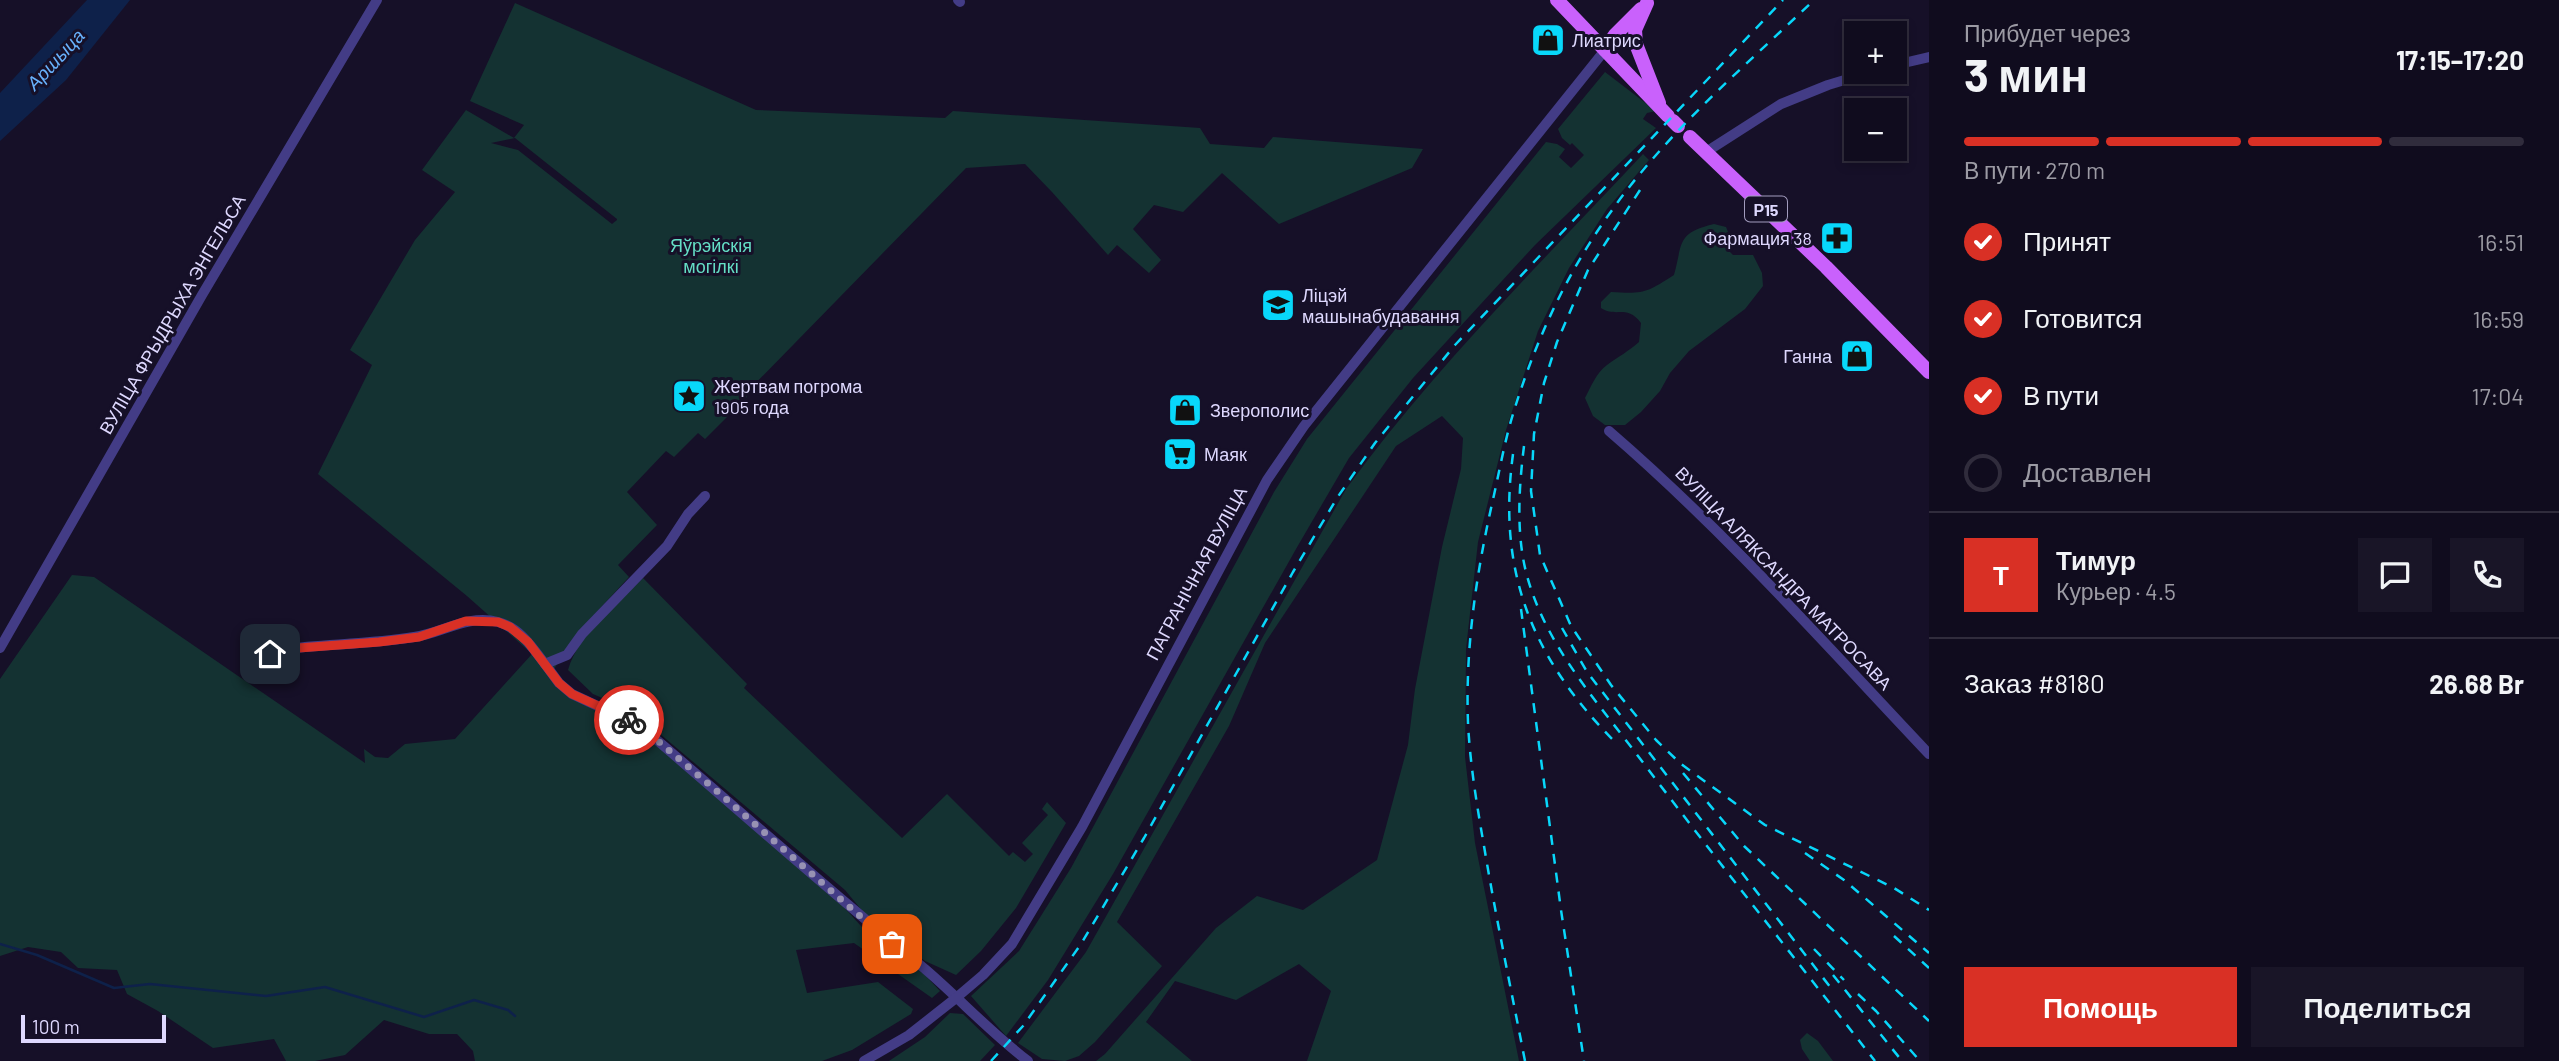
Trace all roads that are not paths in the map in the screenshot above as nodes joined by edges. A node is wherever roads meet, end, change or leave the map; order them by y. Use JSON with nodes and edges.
{"nodes":[{"id":1,"x":377,"y":0,"type":"edge"},
{"id":2,"x":1557,"y":0,"type":"edge"},
{"id":3,"x":1648,"y":1,"type":"edge"},
{"id":4,"x":1605,"y":50,"type":"junction"},
{"id":5,"x":1929,"y":57,"type":"edge"},
{"id":6,"x":1907,"y":62,"type":"edge"},
{"id":7,"x":1844,"y":80,"type":"edge"},
{"id":8,"x":1690,"y":137,"type":"dead end"},
{"id":9,"x":1706,"y":152,"type":"junction"},
{"id":10,"x":1929,"y":372,"type":"edge"},
{"id":11,"x":1609,"y":431,"type":"dead end"},
{"id":12,"x":705,"y":496,"type":"dead end"},
{"id":13,"x":0,"y":648,"type":"edge"},
{"id":14,"x":270,"y":654,"type":"dead end"},
{"id":15,"x":545,"y":664,"type":"junction"},
{"id":16,"x":1929,"y":754,"type":"edge"},
{"id":17,"x":956,"y":998,"type":"junction"},
{"id":18,"x":864,"y":1061,"type":"edge"},
{"id":19,"x":1028,"y":1061,"type":"edge"}],
"edges":[{"from":1,"to":13,"type":"street","name":"ВУЛІЦА ФРЫДРЫХА ЭНГЕЛЬСА"},
{"from":2,"to":4,"type":"main road"},
{"from":3,"to":4,"type":"main road","name":"ПАГРАНІЧНАЯ ВУЛІЦА"},
{"from":3,"to":4,"type":"main road"},
{"from":4,"to":17,"type":"street","name":"ПАГРАНІЧНАЯ ВУЛІЦА"},
{"from":5,"to":6,"type":"street"},
{"from":7,"to":9,"type":"street"},
{"from":8,"to":9,"type":"main road","number":"Р15"},
{"from":9,"to":10,"type":"main road","number":"Р15"},
{"from":11,"to":16,"type":"street","name":"ВУЛІЦА АЛЯКСАНДРА МАТРОСАВА"},
{"from":12,"to":15,"type":"street"},
{"from":14,"to":15,"type":"street"},
{"from":15,"to":17,"type":"street"},
{"from":17,"to":18,"type":"street","name":"ПАГРАНІЧНАЯ ВУЛІЦА"},
{"from":17,"to":19,"type":"street"}]}
